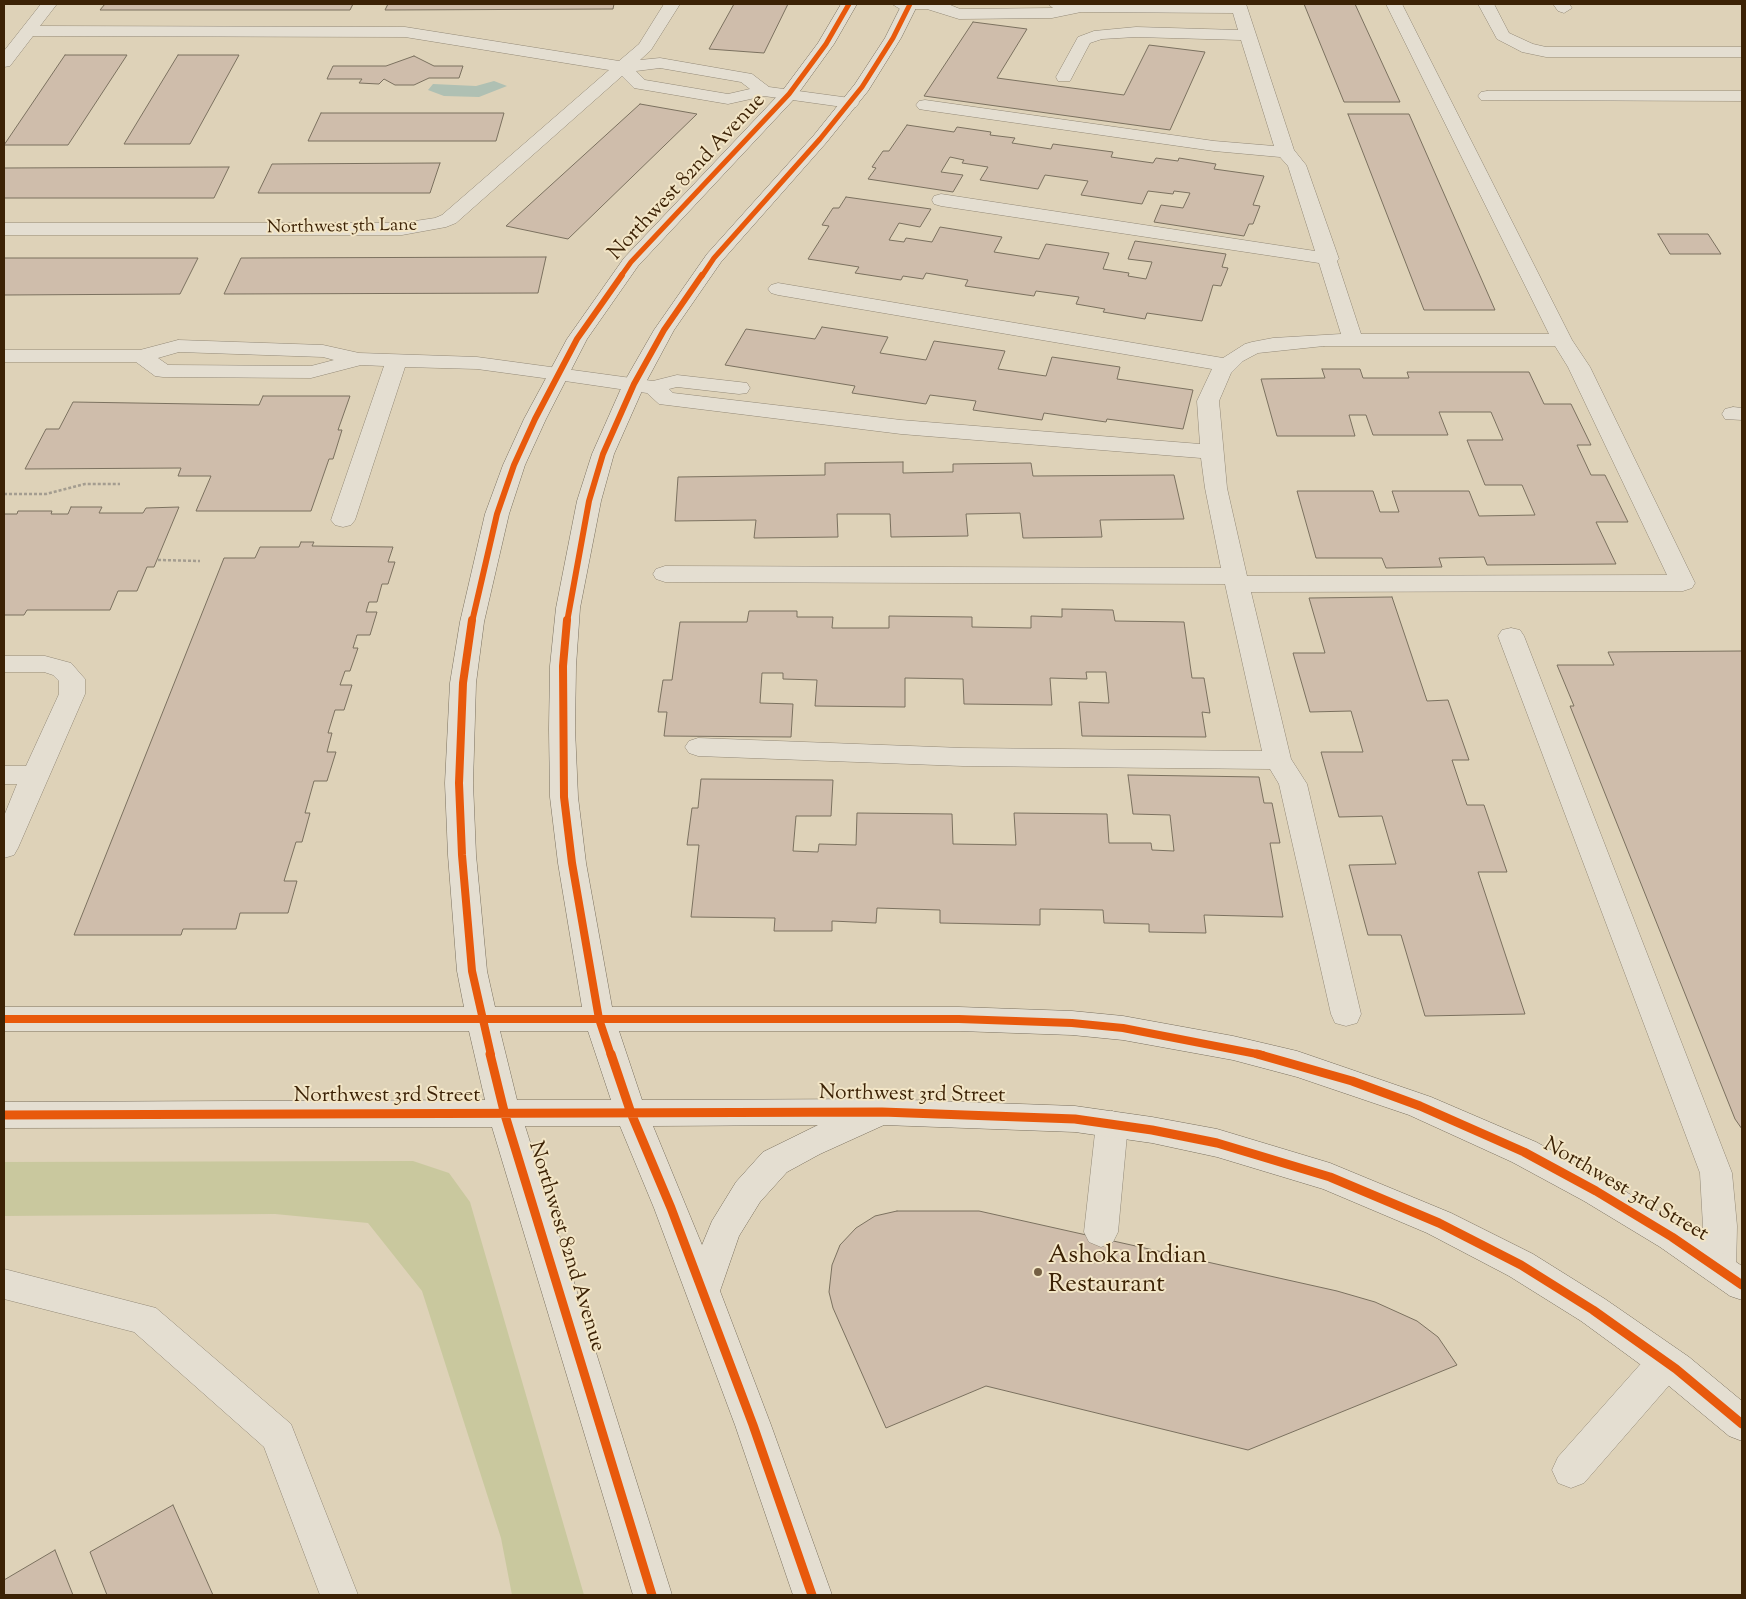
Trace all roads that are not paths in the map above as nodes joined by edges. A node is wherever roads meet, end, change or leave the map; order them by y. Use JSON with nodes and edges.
{"nodes":[{"id":1,"x":49,"y":4,"type":"edge"},
{"id":2,"x":672,"y":4,"type":"edge"},
{"id":3,"x":849,"y":4,"type":"edge"},
{"id":4,"x":906,"y":4,"type":"edge"},
{"id":5,"x":1056,"y":4,"type":"edge"},
{"id":6,"x":1394,"y":4,"type":"edge"},
{"id":7,"x":1486,"y":4,"type":"edge"},
{"id":8,"x":939,"y":5,"type":"edge"},
{"id":9,"x":1239,"y":6,"type":"edge"},
{"id":10,"x":1083,"y":8,"type":"junction"},
{"id":11,"x":1009,"y":9,"type":"edge"},
{"id":12,"x":27,"y":31,"type":"junction"},
{"id":13,"x":1248,"y":35,"type":"junction"},
{"id":14,"x":1587,"y":52,"type":"junction"},
{"id":15,"x":1742,"y":52,"type":"edge"},
{"id":16,"x":4,"y":62,"type":"edge"},
{"id":17,"x":622,"y":67,"type":"junction"},
{"id":18,"x":1064,"y":76,"type":"dead end"},
{"id":19,"x":1605,"y":81,"type":"junction"},
{"id":20,"x":764,"y":91,"type":"junction"},
{"id":21,"x":789,"y":94,"type":"junction"},
{"id":22,"x":1487,"y":96,"type":"dead end"},
{"id":23,"x":1742,"y":96,"type":"edge"},
{"id":24,"x":850,"y":103,"type":"junction"},
{"id":25,"x":925,"y":105,"type":"dead end"},
{"id":26,"x":1285,"y":152,"type":"junction"},
{"id":27,"x":941,"y":200,"type":"dead end"},
{"id":28,"x":4,"y":229,"type":"edge"},
{"id":29,"x":1329,"y":259,"type":"junction"},
{"id":30,"x":778,"y":289,"type":"dead end"},
{"id":31,"x":1353,"y":340,"type":"junction"},
{"id":32,"x":1562,"y":340,"type":"junction"},
{"id":33,"x":4,"y":356,"type":"edge"},
{"id":34,"x":397,"y":360,"type":"junction"},
{"id":35,"x":1227,"y":365,"type":"junction"},
{"id":36,"x":558,"y":374,"type":"junction"},
{"id":37,"x":643,"y":385,"type":"junction"},
{"id":38,"x":768,"y":408,"type":"junction"},
{"id":39,"x":990,"y":433,"type":"junction"},
{"id":40,"x":1212,"y":452,"type":"junction"},
{"id":41,"x":344,"y":520,"type":"dead end"},
{"id":42,"x":665,"y":574,"type":"dead end"},
{"id":43,"x":1236,"y":580,"type":"junction"},
{"id":44,"x":1511,"y":636,"type":"dead end"},
{"id":45,"x":4,"y":664,"type":"edge"},
{"id":46,"x":698,"y":747,"type":"dead end"},
{"id":47,"x":1278,"y":760,"type":"junction"},
{"id":48,"x":4,"y":775,"type":"edge"},
{"id":49,"x":35,"y":775,"type":"junction"},
{"id":50,"x":4,"y":848,"type":"edge"},
{"id":51,"x":1346,"y":1014,"type":"dead end"},
{"id":52,"x":482,"y":1019,"type":"junction"},
{"id":53,"x":598,"y":1019,"type":"junction"},
{"id":54,"x":4,"y":1020,"type":"edge"},
{"id":55,"x":882,"y":1112,"type":"junction"},
{"id":56,"x":630,"y":1113,"type":"junction"},
{"id":57,"x":505,"y":1115,"type":"junction"},
{"id":58,"x":4,"y":1116,"type":"edge"},
{"id":59,"x":1112,"y":1124,"type":"junction"},
{"id":60,"x":1101,"y":1232,"type":"dead end"},
{"id":61,"x":1731,"y":1277,"type":"edge"},
{"id":62,"x":4,"y":1284,"type":"edge"},
{"id":63,"x":702,"y":1293,"type":"junction"},
{"id":64,"x":1666,"y":1362,"type":"junction"},
{"id":65,"x":1742,"y":1424,"type":"edge"},
{"id":66,"x":1571,"y":1470,"type":"dead end"},
{"id":67,"x":339,"y":1595,"type":"edge"},
{"id":68,"x":652,"y":1595,"type":"edge"},
{"id":69,"x":812,"y":1595,"type":"edge"}],
"edges":[{"from":1,"to":12,"type":"street"},
{"from":2,"to":17,"type":"street","name":"Northwest 5th Lane"},
{"from":3,"to":21,"type":"street","name":"Northwest 82nd Avenue"},
{"from":4,"to":8,"type":"street"},
{"from":4,"to":24,"type":"street"},
{"from":5,"to":10,"type":"street"},
{"from":6,"to":32,"type":"street"},
{"from":7,"to":14,"type":"street"},
{"from":8,"to":11,"type":"street"},
{"from":9,"to":10,"type":"street"},
{"from":9,"to":13,"type":"street"},
{"from":10,"to":11,"type":"street"},
{"from":12,"to":16,"type":"street"},
{"from":12,"to":17,"type":"street"},
{"from":13,"to":18,"type":"street"},
{"from":13,"to":26,"type":"street"},
{"from":14,"to":15,"type":"street"},
{"from":14,"to":19,"type":"street"},
{"from":17,"to":20,"type":"street"},
{"from":17,"to":20,"type":"street"},
{"from":17,"to":28,"type":"street","name":"Northwest 5th Lane"},
{"from":19,"to":22,"type":"street"},
{"from":19,"to":23,"type":"street"},
{"from":20,"to":21,"type":"street"},
{"from":21,"to":24,"type":"street"},
{"from":21,"to":36,"type":"street","name":"Northwest 82nd Avenue"},
{"from":24,"to":37,"type":"street"},
{"from":25,"to":26,"type":"street"},
{"from":26,"to":29,"type":"street"},
{"from":27,"to":29,"type":"street"},
{"from":29,"to":31,"type":"street"},
{"from":30,"to":35,"type":"street"},
{"from":31,"to":32,"type":"street"},
{"from":31,"to":35,"type":"street"},
{"from":32,"to":43,"type":"street"},
{"from":33,"to":34,"type":"street"},
{"from":34,"to":36,"type":"street"},
{"from":34,"to":41,"type":"street"},
{"from":35,"to":40,"type":"street"},
{"from":36,"to":37,"type":"street"},
{"from":36,"to":52,"type":"street","name":"Northwest 82nd Avenue"},
{"from":37,"to":38,"type":"street"},
{"from":37,"to":38,"type":"street"},
{"from":37,"to":53,"type":"street"},
{"from":38,"to":39,"type":"street"},
{"from":38,"to":39,"type":"street"},
{"from":39,"to":40,"type":"street"},
{"from":40,"to":43,"type":"street"},
{"from":42,"to":43,"type":"street"},
{"from":43,"to":47,"type":"street"},
{"from":44,"to":61,"type":"street"},
{"from":45,"to":49,"type":"street"},
{"from":46,"to":47,"type":"street"},
{"from":47,"to":51,"type":"street"},
{"from":48,"to":49,"type":"street"},
{"from":49,"to":50,"type":"street"},
{"from":52,"to":53,"type":"street","name":"Northwest 3rd Street"},
{"from":52,"to":54,"type":"street","name":"Northwest 3rd Street"},
{"from":52,"to":57,"type":"street","name":"Northwest 82nd Avenue"},
{"from":53,"to":56,"type":"street"},
{"from":53,"to":61,"type":"street","name":"Northwest 3rd Street"},
{"from":55,"to":56,"type":"street","name":"Northwest 3rd Street"},
{"from":55,"to":59,"type":"street","name":"Northwest 3rd Street"},
{"from":55,"to":63,"type":"street"},
{"from":56,"to":57,"type":"street","name":"Northwest 3rd Street"},
{"from":56,"to":63,"type":"street"},
{"from":57,"to":58,"type":"street","name":"Northwest 3rd Street"},
{"from":57,"to":68,"type":"street","name":"Northwest 82nd Avenue"},
{"from":59,"to":60,"type":"street"},
{"from":59,"to":64,"type":"street","name":"Northwest 3rd Street"},
{"from":62,"to":67,"type":"street"},
{"from":63,"to":69,"type":"street"},
{"from":64,"to":65,"type":"street","name":"Northwest 3rd Street"},
{"from":64,"to":66,"type":"street"}]}
